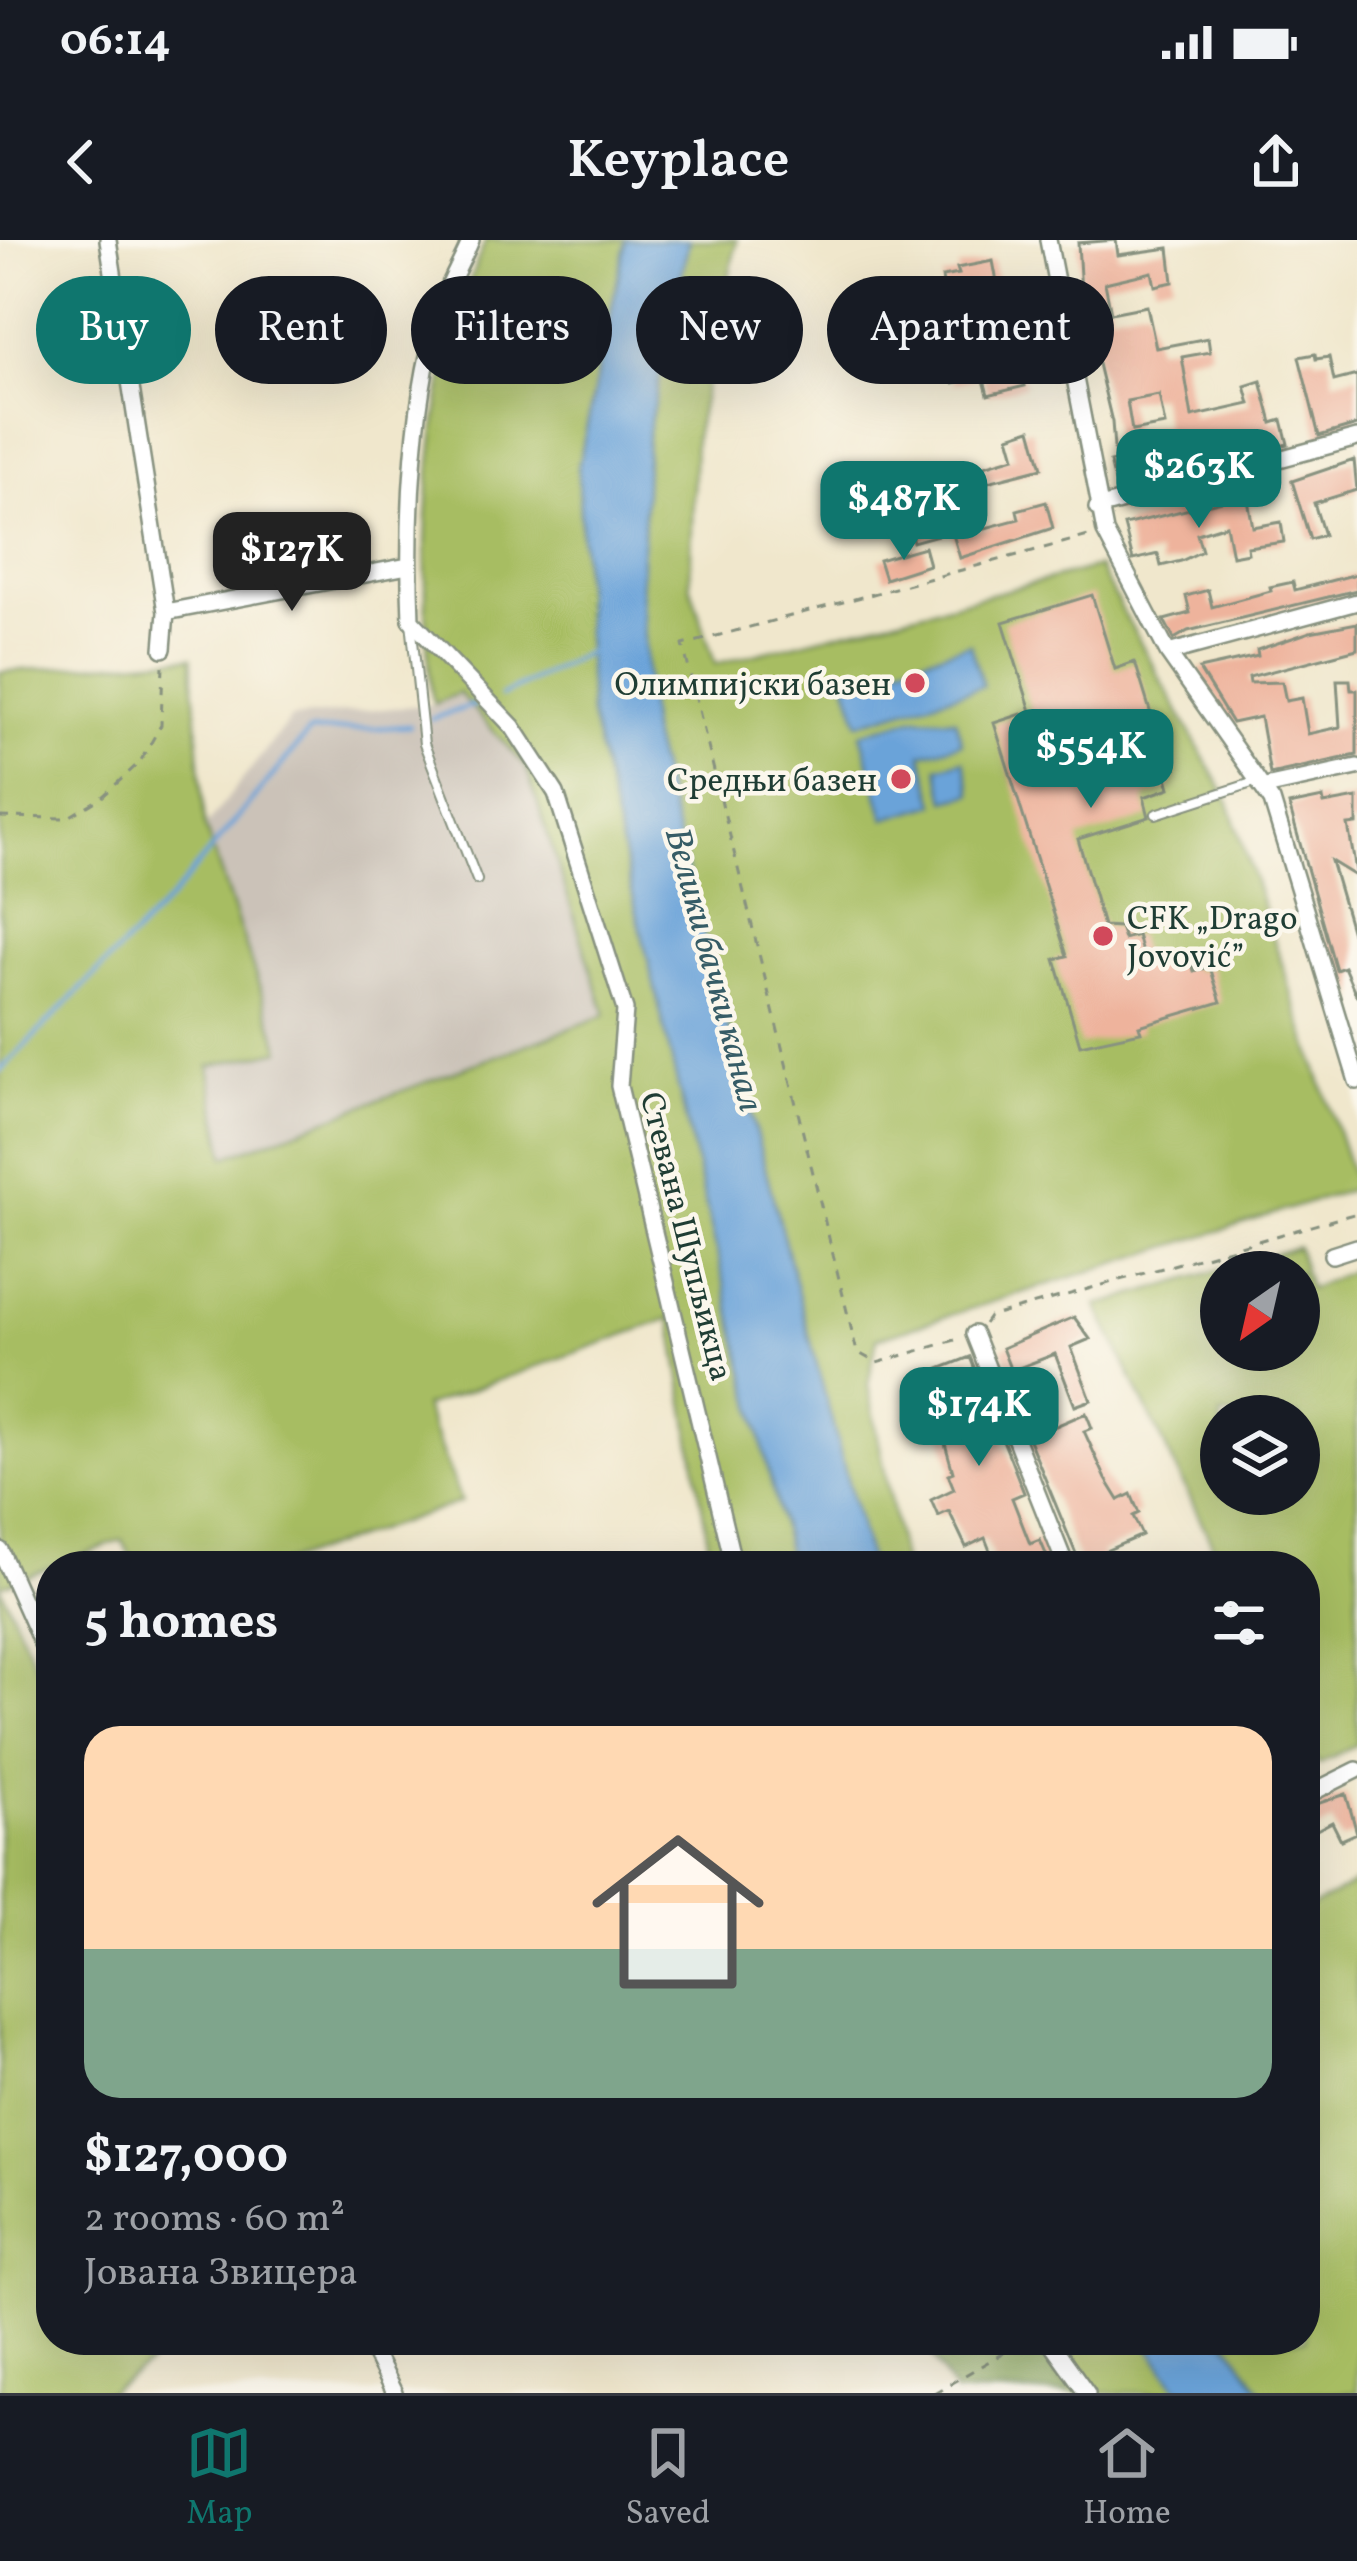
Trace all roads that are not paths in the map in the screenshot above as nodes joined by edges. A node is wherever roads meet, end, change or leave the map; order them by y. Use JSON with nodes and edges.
{"nodes":[{"id":1,"x":108,"y":240,"type":"edge"},
{"id":2,"x":470,"y":240,"type":"edge"},
{"id":3,"x":1048,"y":240,"type":"edge"},
{"id":4,"x":1357,"y":438,"type":"edge"},
{"id":5,"x":1097,"y":508,"type":"junction"},
{"id":6,"x":408,"y":566,"type":"junction"},
{"id":7,"x":1357,"y":602,"type":"edge"},
{"id":8,"x":166,"y":612,"type":"junction"},
{"id":9,"x":411,"y":620,"type":"junction"},
{"id":10,"x":164,"y":649,"type":"road end"},
{"id":11,"x":1168,"y":653,"type":"junction"},
{"id":12,"x":1357,"y":767,"type":"edge"},
{"id":13,"x":1262,"y":784,"type":"junction"},
{"id":14,"x":1156,"y":814,"type":"dead end"},
{"id":15,"x":477,"y":880,"type":"dead end"},
{"id":16,"x":1357,"y":1082,"type":"edge"},
{"id":17,"x":1357,"y":1247,"type":"edge"},
{"id":18,"x":1332,"y":1255,"type":"dead end"},
{"id":19,"x":974,"y":1334,"type":"road end"},
{"id":20,"x":0,"y":1550,"type":"edge"},
{"id":21,"x":730,"y":1551,"type":"edge"},
{"id":22,"x":1060,"y":1551,"type":"edge"},
{"id":23,"x":36,"y":1630,"type":"edge"},
{"id":24,"x":1357,"y":1770,"type":"edge"},
{"id":25,"x":1320,"y":1788,"type":"edge"},
{"id":26,"x":375,"y":2355,"type":"edge"},
{"id":27,"x":1059,"y":2355,"type":"edge"},
{"id":28,"x":394,"y":2393,"type":"edge"},
{"id":29,"x":1087,"y":2393,"type":"edge"}],
"edges":[{"from":1,"to":8,"type":"street"},
{"from":2,"to":6,"type":"street"},
{"from":3,"to":5,"type":"street"},
{"from":4,"to":5,"type":"street"},
{"from":5,"to":11,"type":"street"},
{"from":6,"to":8,"type":"street"},
{"from":6,"to":9,"type":"street"},
{"from":7,"to":11,"type":"street"},
{"from":8,"to":10,"type":"street"},
{"from":9,"to":15,"type":"lane"},
{"from":9,"to":21,"type":"street","name":"Стевана Шупљикца"},
{"from":11,"to":13,"type":"street"},
{"from":12,"to":13,"type":"street"},
{"from":13,"to":14,"type":"lane"},
{"from":13,"to":16,"type":"street"},
{"from":17,"to":18,"type":"street"},
{"from":19,"to":22,"type":"street"},
{"from":20,"to":23,"type":"street"},
{"from":24,"to":25,"type":"street"},
{"from":26,"to":28,"type":"street"},
{"from":27,"to":29,"type":"street"}]}
